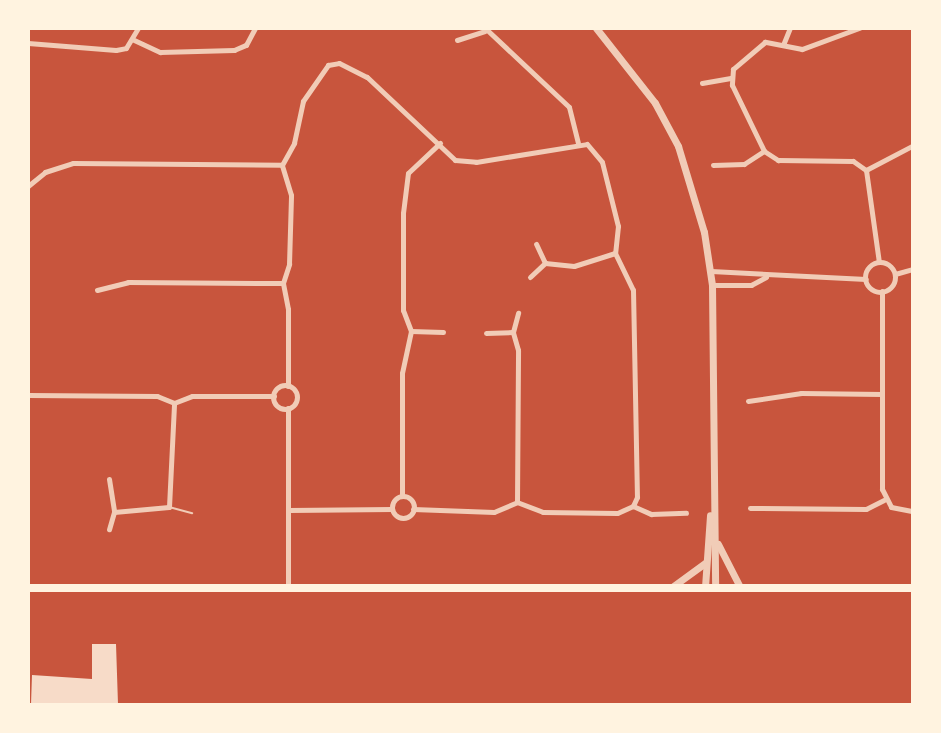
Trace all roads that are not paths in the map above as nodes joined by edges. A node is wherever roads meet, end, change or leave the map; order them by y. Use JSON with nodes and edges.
{"nodes":[{"id":1,"x":138,"y":28,"type":"edge"},
{"id":2,"x":255,"y":28,"type":"edge"},
{"id":3,"x":596,"y":28,"type":"edge"},
{"id":4,"x":790,"y":28,"type":"edge"},
{"id":5,"x":859,"y":28,"type":"edge"},
{"id":6,"x":485,"y":30,"type":"edge"},
{"id":7,"x":134,"y":40,"type":"junction"},
{"id":8,"x":458,"y":40,"type":"dead end"},
{"id":9,"x":28,"y":43,"type":"edge"},
{"id":10,"x":783,"y":45,"type":"junction"},
{"id":11,"x":731,"y":78,"type":"junction"},
{"id":12,"x":702,"y":83,"type":"dead end"},
{"id":13,"x":440,"y":143,"type":"junction"},
{"id":14,"x":578,"y":143,"type":"junction"},
{"id":15,"x":912,"y":146,"type":"edge"},
{"id":16,"x":764,"y":151,"type":"junction"},
{"id":17,"x":282,"y":165,"type":"junction"},
{"id":18,"x":713,"y":165,"type":"dead end"},
{"id":19,"x":866,"y":170,"type":"junction"},
{"id":20,"x":28,"y":186,"type":"edge"},
{"id":21,"x":536,"y":244,"type":"dead end"},
{"id":22,"x":615,"y":253,"type":"junction"},
{"id":23,"x":879,"y":262,"type":"junction"},
{"id":24,"x":545,"y":263,"type":"junction"},
{"id":25,"x":912,"y":269,"type":"edge"},
{"id":26,"x":711,"y":271,"type":"junction"},
{"id":27,"x":895,"y":274,"type":"junction"},
{"id":28,"x":530,"y":276,"type":"dead end"},
{"id":29,"x":766,"y":277,"type":"junction"},
{"id":30,"x":866,"y":279,"type":"junction"},
{"id":31,"x":283,"y":283,"type":"junction"},
{"id":32,"x":712,"y":285,"type":"junction"},
{"id":33,"x":97,"y":290,"type":"dead end"},
{"id":34,"x":882,"y":291,"type":"junction"},
{"id":35,"x":518,"y":313,"type":"dead end"},
{"id":36,"x":411,"y":331,"type":"junction"},
{"id":37,"x":443,"y":332,"type":"dead end"},
{"id":38,"x":513,"y":332,"type":"junction"},
{"id":39,"x":486,"y":333,"type":"dead end"},
{"id":40,"x":288,"y":386,"type":"junction"},
{"id":41,"x":882,"y":394,"type":"junction"},
{"id":42,"x":28,"y":395,"type":"edge"},
{"id":43,"x":274,"y":396,"type":"junction"},
{"id":44,"x":748,"y":401,"type":"dead end"},
{"id":45,"x":174,"y":403,"type":"junction"},
{"id":46,"x":288,"y":408,"type":"junction"},
{"id":47,"x":109,"y":479,"type":"dead end"},
{"id":48,"x":402,"y":496,"type":"junction"},
{"id":49,"x":884,"y":500,"type":"junction"},
{"id":50,"x":518,"y":502,"type":"junction"},
{"id":51,"x":633,"y":506,"type":"junction"},
{"id":52,"x":169,"y":507,"type":"junction"},
{"id":53,"x":750,"y":508,"type":"dead end"},
{"id":54,"x":392,"y":509,"type":"junction"},
{"id":55,"x":413,"y":509,"type":"junction"},
{"id":56,"x":289,"y":510,"type":"junction"},
{"id":57,"x":712,"y":510,"type":"junction"},
{"id":58,"x":912,"y":510,"type":"edge"},
{"id":59,"x":114,"y":512,"type":"junction"},
{"id":60,"x":192,"y":513,"type":"dead end"},
{"id":61,"x":686,"y":513,"type":"dead end"},
{"id":62,"x":109,"y":529,"type":"dead end"},
{"id":63,"x":716,"y":536,"type":"junction"},
{"id":64,"x":705,"y":563,"type":"junction"},
{"id":65,"x":288,"y":587,"type":"junction"},
{"id":66,"x":672,"y":587,"type":"junction"},
{"id":67,"x":705,"y":587,"type":"junction"},
{"id":68,"x":716,"y":587,"type":"junction"},
{"id":69,"x":740,"y":587,"type":"junction"},
{"id":70,"x":28,"y":588,"type":"edge"},
{"id":71,"x":912,"y":588,"type":"edge"}],
"edges":[{"from":1,"to":7,"type":"street"},
{"from":2,"to":7,"type":"street"},
{"from":3,"to":26,"type":"street"},
{"from":4,"to":10,"type":"street"},
{"from":5,"to":10,"type":"street"},
{"from":6,"to":8,"type":"street"},
{"from":6,"to":14,"type":"street"},
{"from":7,"to":9,"type":"street"},
{"from":10,"to":11,"type":"street"},
{"from":11,"to":12,"type":"street"},
{"from":11,"to":16,"type":"street"},
{"from":13,"to":14,"type":"street"},
{"from":13,"to":17,"type":"street"},
{"from":13,"to":36,"type":"street"},
{"from":14,"to":22,"type":"street"},
{"from":15,"to":19,"type":"street"},
{"from":16,"to":18,"type":"street"},
{"from":16,"to":19,"type":"street"},
{"from":17,"to":20,"type":"street"},
{"from":17,"to":31,"type":"street"},
{"from":19,"to":23,"type":"street"},
{"from":21,"to":24,"type":"street"},
{"from":22,"to":24,"type":"street"},
{"from":22,"to":51,"type":"street"},
{"from":23,"to":27,"type":"street"},
{"from":23,"to":30,"type":"street"},
{"from":24,"to":28,"type":"street"},
{"from":25,"to":27,"type":"street"},
{"from":26,"to":29,"type":"street"},
{"from":26,"to":32,"type":"street"},
{"from":27,"to":34,"type":"street"},
{"from":29,"to":30,"type":"street"},
{"from":29,"to":32,"type":"street"},
{"from":30,"to":34,"type":"street"},
{"from":31,"to":33,"type":"street"},
{"from":31,"to":40,"type":"street"},
{"from":32,"to":57,"type":"street"},
{"from":34,"to":41,"type":"street"},
{"from":35,"to":38,"type":"street"},
{"from":36,"to":37,"type":"street"},
{"from":36,"to":48,"type":"street"},
{"from":38,"to":39,"type":"street"},
{"from":38,"to":50,"type":"street"},
{"from":40,"to":43,"type":"street"},
{"from":40,"to":46,"type":"street"},
{"from":41,"to":44,"type":"street"},
{"from":41,"to":49,"type":"street"},
{"from":42,"to":45,"type":"street"},
{"from":43,"to":45,"type":"street"},
{"from":43,"to":46,"type":"street"},
{"from":45,"to":52,"type":"street"},
{"from":46,"to":56,"type":"street"},
{"from":47,"to":59,"type":"street"},
{"from":48,"to":54,"type":"street"},
{"from":48,"to":55,"type":"street"},
{"from":49,"to":53,"type":"street"},
{"from":49,"to":58,"type":"street"},
{"from":50,"to":51,"type":"street"},
{"from":50,"to":55,"type":"street"},
{"from":51,"to":61,"type":"street"},
{"from":52,"to":59,"type":"street"},
{"from":52,"to":60,"type":"lane"},
{"from":54,"to":55,"type":"street"},
{"from":54,"to":56,"type":"street"},
{"from":56,"to":65,"type":"street"},
{"from":57,"to":63,"type":"street"},
{"from":57,"to":64,"type":"street"},
{"from":59,"to":62,"type":"street"},
{"from":63,"to":68,"type":"street"},
{"from":63,"to":69,"type":"street"},
{"from":64,"to":66,"type":"street"},
{"from":64,"to":67,"type":"street"},
{"from":65,"to":66,"type":"main road"},
{"from":65,"to":70,"type":"main road"},
{"from":66,"to":67,"type":"main road"},
{"from":67,"to":68,"type":"main road"},
{"from":68,"to":69,"type":"main road"},
{"from":69,"to":71,"type":"main road"}]}
